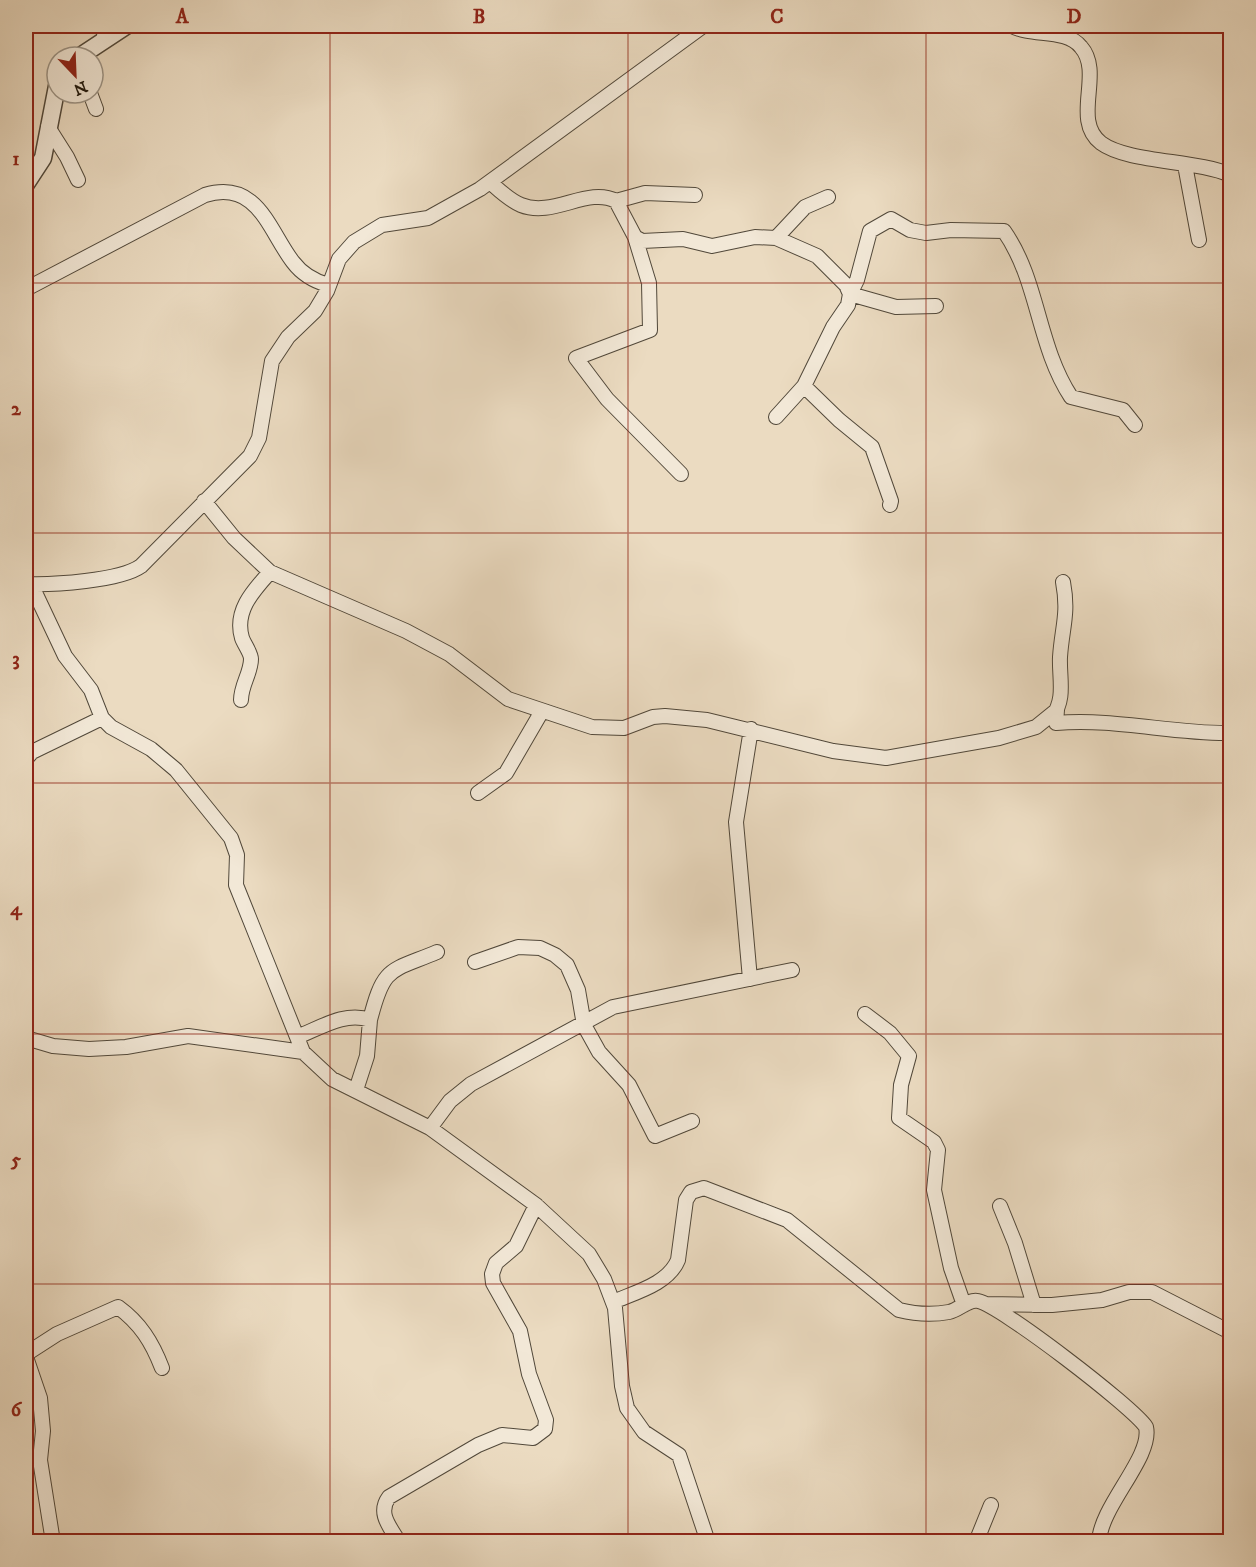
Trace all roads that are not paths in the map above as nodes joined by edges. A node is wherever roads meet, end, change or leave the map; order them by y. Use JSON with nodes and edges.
{"nodes":[{"id":1,"x":126,"y":26,"type":"edge"},
{"id":2,"x":703,"y":26,"type":"edge"},
{"id":3,"x":1012,"y":26,"type":"edge"},
{"id":4,"x":105,"y":33,"type":"edge"},
{"id":5,"x":92,"y":45,"type":"edge"},
{"id":6,"x":53,"y":105,"type":"edge"},
{"id":7,"x":94,"y":105,"type":"edge"},
{"id":8,"x":96,"y":109,"type":"dead end"},
{"id":9,"x":48,"y":127,"type":"junction"},
{"id":10,"x":1185,"y":165,"type":"junction"},
{"id":11,"x":1230,"y":175,"type":"edge"},
{"id":12,"x":78,"y":180,"type":"dead end"},
{"id":13,"x":26,"y":183,"type":"edge"},
{"id":14,"x":491,"y":183,"type":"junction"},
{"id":15,"x":695,"y":195,"type":"dead end"},
{"id":16,"x":828,"y":197,"type":"dead end"},
{"id":17,"x":616,"y":201,"type":"junction"},
{"id":18,"x":635,"y":237,"type":"junction"},
{"id":19,"x":776,"y":238,"type":"junction"},
{"id":20,"x":1199,"y":240,"type":"dead end"},
{"id":21,"x":328,"y":285,"type":"junction"},
{"id":22,"x":26,"y":289,"type":"edge"},
{"id":23,"x":850,"y":294,"type":"junction"},
{"id":24,"x":936,"y":306,"type":"dead end"},
{"id":25,"x":804,"y":386,"type":"junction"},
{"id":26,"x":776,"y":417,"type":"dead end"},
{"id":27,"x":1136,"y":425,"type":"dead end"},
{"id":28,"x":681,"y":474,"type":"dead end"},
{"id":29,"x":204,"y":501,"type":"junction"},
{"id":30,"x":890,"y":505,"type":"dead end"},
{"id":31,"x":270,"y":572,"type":"junction"},
{"id":32,"x":1063,"y":582,"type":"dead end"},
{"id":33,"x":28,"y":584,"type":"edge"},
{"id":34,"x":242,"y":700,"type":"dead end"},
{"id":35,"x":1057,"y":710,"type":"junction"},
{"id":36,"x":542,"y":711,"type":"junction"},
{"id":37,"x":102,"y":718,"type":"junction"},
{"id":38,"x":1045,"y":725,"type":"dead end"},
{"id":39,"x":751,"y":729,"type":"junction"},
{"id":40,"x":1230,"y":733,"type":"edge"},
{"id":41,"x":26,"y":759,"type":"edge"},
{"id":42,"x":478,"y":794,"type":"dead end"},
{"id":43,"x":437,"y":952,"type":"dead end"},
{"id":44,"x":475,"y":962,"type":"dead end"},
{"id":45,"x":792,"y":970,"type":"dead end"},
{"id":46,"x":750,"y":979,"type":"junction"},
{"id":47,"x":865,"y":1014,"type":"dead end"},
{"id":48,"x":370,"y":1020,"type":"junction"},
{"id":49,"x":584,"y":1025,"type":"junction"},
{"id":50,"x":297,"y":1037,"type":"junction"},
{"id":51,"x":26,"y":1038,"type":"edge"},
{"id":52,"x":303,"y":1052,"type":"junction"},
{"id":53,"x":356,"y":1090,"type":"junction"},
{"id":54,"x":692,"y":1121,"type":"dead end"},
{"id":55,"x":430,"y":1128,"type":"junction"},
{"id":56,"x":536,"y":1205,"type":"junction"},
{"id":57,"x":1000,"y":1206,"type":"dead end"},
{"id":58,"x":613,"y":1302,"type":"junction"},
{"id":59,"x":987,"y":1304,"type":"junction"},
{"id":60,"x":964,"y":1305,"type":"junction"},
{"id":61,"x":1034,"y":1305,"type":"junction"},
{"id":62,"x":1230,"y":1332,"type":"edge"},
{"id":63,"x":26,"y":1355,"type":"edge"},
{"id":64,"x":162,"y":1368,"type":"dead end"},
{"id":65,"x":991,"y":1505,"type":"dead end"},
{"id":66,"x":53,"y":1542,"type":"edge"},
{"id":67,"x":399,"y":1542,"type":"edge"},
{"id":68,"x":708,"y":1542,"type":"edge"},
{"id":69,"x":976,"y":1542,"type":"edge"},
{"id":70,"x":1099,"y":1542,"type":"edge"}],
"edges":[{"from":1,"to":4,"type":"street"},
{"from":2,"to":14,"type":"street"},
{"from":3,"to":10,"type":"street"},
{"from":4,"to":5,"type":"street"},
{"from":6,"to":9,"type":"street"},
{"from":7,"to":8,"type":"street"},
{"from":9,"to":12,"type":"street"},
{"from":9,"to":13,"type":"street"},
{"from":10,"to":11,"type":"street"},
{"from":10,"to":20,"type":"street"},
{"from":14,"to":17,"type":"street"},
{"from":14,"to":21,"type":"street"},
{"from":15,"to":17,"type":"street"},
{"from":16,"to":19,"type":"street"},
{"from":17,"to":18,"type":"street"},
{"from":18,"to":19,"type":"street"},
{"from":18,"to":28,"type":"street"},
{"from":19,"to":23,"type":"street"},
{"from":21,"to":22,"type":"street"},
{"from":21,"to":29,"type":"street"},
{"from":23,"to":24,"type":"street"},
{"from":23,"to":25,"type":"street"},
{"from":23,"to":27,"type":"street"},
{"from":25,"to":26,"type":"street"},
{"from":25,"to":30,"type":"street"},
{"from":29,"to":31,"type":"street"},
{"from":29,"to":33,"type":"street"},
{"from":31,"to":34,"type":"street"},
{"from":31,"to":36,"type":"street"},
{"from":32,"to":35,"type":"street"},
{"from":33,"to":37,"type":"street"},
{"from":35,"to":38,"type":"street"},
{"from":35,"to":39,"type":"street"},
{"from":35,"to":40,"type":"street"},
{"from":36,"to":39,"type":"street"},
{"from":36,"to":42,"type":"street"},
{"from":37,"to":41,"type":"street"},
{"from":37,"to":50,"type":"street"},
{"from":39,"to":46,"type":"street"},
{"from":43,"to":48,"type":"street"},
{"from":44,"to":49,"type":"street"},
{"from":45,"to":46,"type":"street"},
{"from":46,"to":49,"type":"street"},
{"from":47,"to":60,"type":"street"},
{"from":48,"to":50,"type":"street"},
{"from":48,"to":53,"type":"street"},
{"from":49,"to":54,"type":"street"},
{"from":49,"to":55,"type":"street"},
{"from":50,"to":52,"type":"street"},
{"from":51,"to":52,"type":"street"},
{"from":52,"to":53,"type":"street"},
{"from":53,"to":55,"type":"street"},
{"from":55,"to":56,"type":"street"},
{"from":56,"to":58,"type":"street"},
{"from":56,"to":67,"type":"street"},
{"from":57,"to":61,"type":"street"},
{"from":58,"to":60,"type":"street"},
{"from":58,"to":68,"type":"street"},
{"from":59,"to":60,"type":"street"},
{"from":59,"to":61,"type":"street"},
{"from":59,"to":70,"type":"street"},
{"from":61,"to":62,"type":"street"},
{"from":63,"to":64,"type":"street"},
{"from":63,"to":66,"type":"street"},
{"from":65,"to":69,"type":"street"}]}
